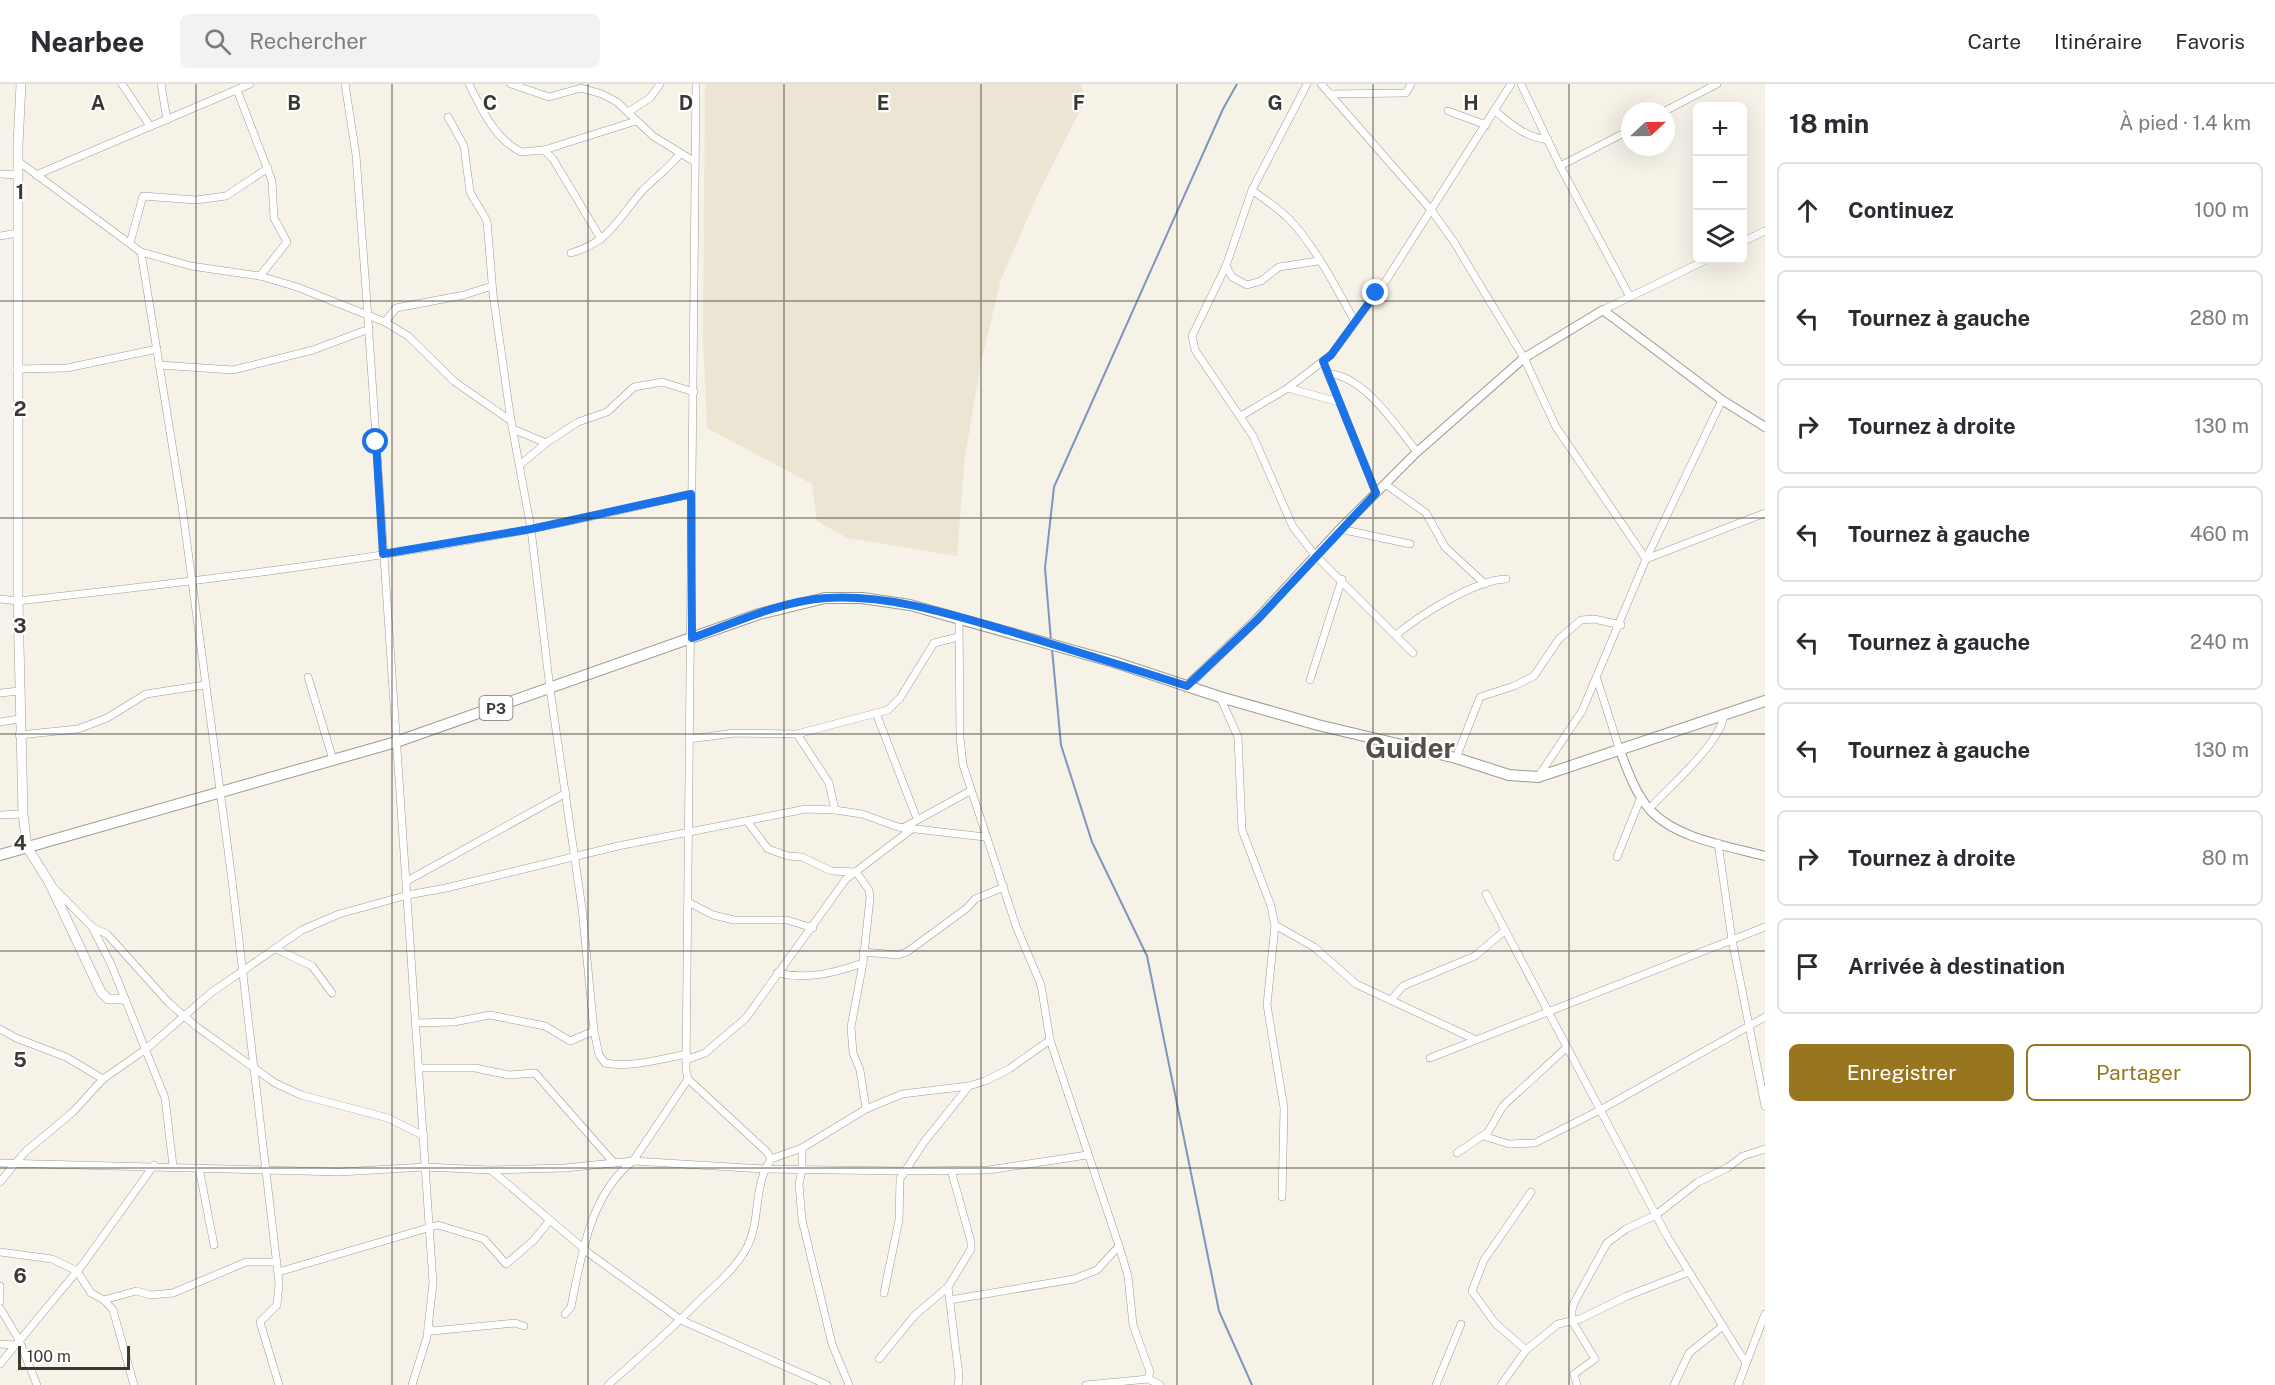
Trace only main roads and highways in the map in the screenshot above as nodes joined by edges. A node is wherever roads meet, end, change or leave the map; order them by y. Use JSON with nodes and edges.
{"nodes":[{"id":1,"x":21,"y":84,"type":"edge"},
{"id":2,"x":1765,"y":701,"type":"edge"},
{"id":3,"x":27,"y":847,"type":"junction"},
{"id":4,"x":0,"y":855,"type":"edge"},
{"id":5,"x":124,"y":999,"type":"road end"}],
"edges":[{"from":1,"to":3,"type":"main road"},
{"from":2,"to":3,"type":"main road","number":"P3"},
{"from":3,"to":4,"type":"main road","number":"P3"},
{"from":3,"to":5,"type":"main road"}]}
